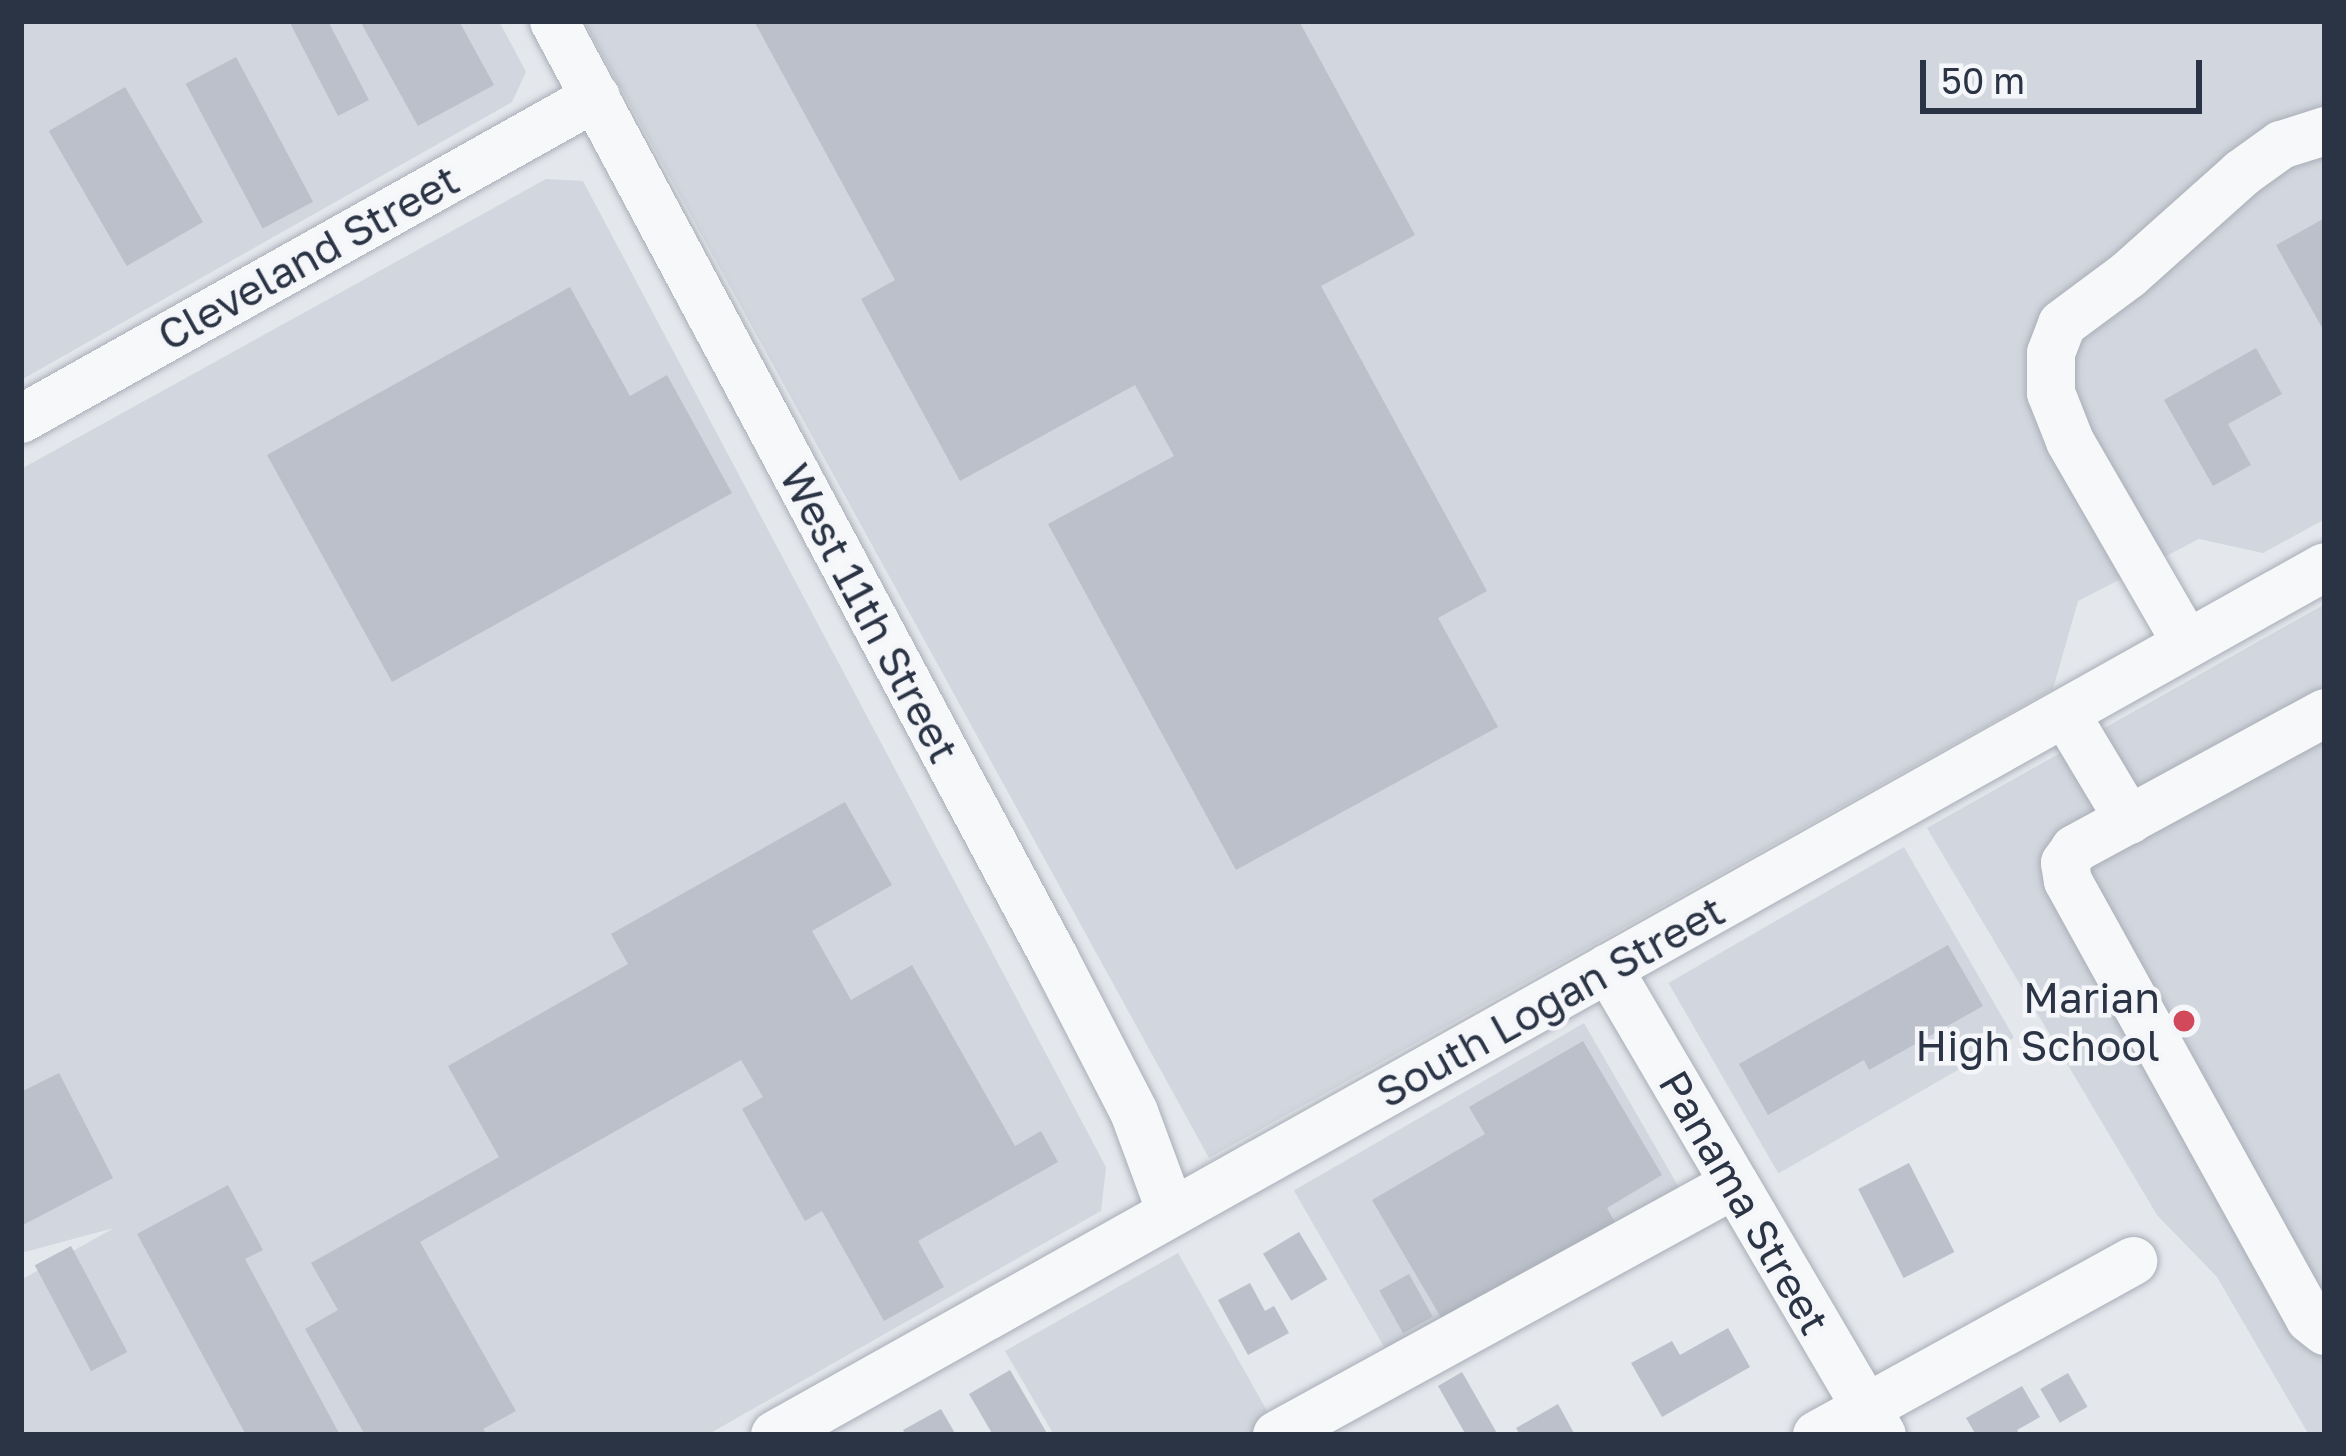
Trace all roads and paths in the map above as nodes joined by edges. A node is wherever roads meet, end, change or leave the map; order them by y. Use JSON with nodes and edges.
{"nodes":[{"id":1,"x":554,"y":21,"type":"edge"},
{"id":2,"x":596,"y":98,"type":"junction"},
{"id":3,"x":2325,"y":131,"type":"edge"},
{"id":4,"x":21,"y":419,"type":"edge"},
{"id":5,"x":2325,"y":567,"type":"edge"},
{"id":6,"x":2187,"y":644,"type":"junction"},
{"id":7,"x":2065,"y":712,"type":"junction"},
{"id":8,"x":2325,"y":713,"type":"edge"},
{"id":9,"x":2128,"y":820,"type":"junction"},
{"id":10,"x":1609,"y":968,"type":"junction"},
{"id":11,"x":1735,"y":1184,"type":"junction"},
{"id":12,"x":1171,"y":1212,"type":"junction"},
{"id":13,"x":2133,"y":1261,"type":"dead end"},
{"id":14,"x":2325,"y":1330,"type":"edge"},
{"id":15,"x":1874,"y":1421,"type":"edge"},
{"id":16,"x":775,"y":1435,"type":"edge"},
{"id":17,"x":1277,"y":1435,"type":"edge"},
{"id":18,"x":1817,"y":1435,"type":"edge"}],
"edges":[{"from":1,"to":2,"type":"street","name":"West 11th Street"},
{"from":2,"to":4,"type":"street","name":"Cleveland Street"},
{"from":2,"to":12,"type":"street","name":"West 11th Street"},
{"from":3,"to":6,"type":"street"},
{"from":5,"to":6,"type":"street","name":"South Logan Street"},
{"from":6,"to":7,"type":"street","name":"South Logan Street"},
{"from":7,"to":9,"type":"street"},
{"from":7,"to":10,"type":"street","name":"South Logan Street"},
{"from":8,"to":9,"type":"street"},
{"from":9,"to":14,"type":"street"},
{"from":10,"to":11,"type":"street","name":"Panama Street"},
{"from":10,"to":12,"type":"street","name":"South Logan Street"},
{"from":11,"to":15,"type":"street","name":"Panama Street"},
{"from":11,"to":17,"type":"street"},
{"from":12,"to":16,"type":"street","name":"South Logan Street"},
{"from":13,"to":15,"type":"street"},
{"from":15,"to":18,"type":"street"}]}
